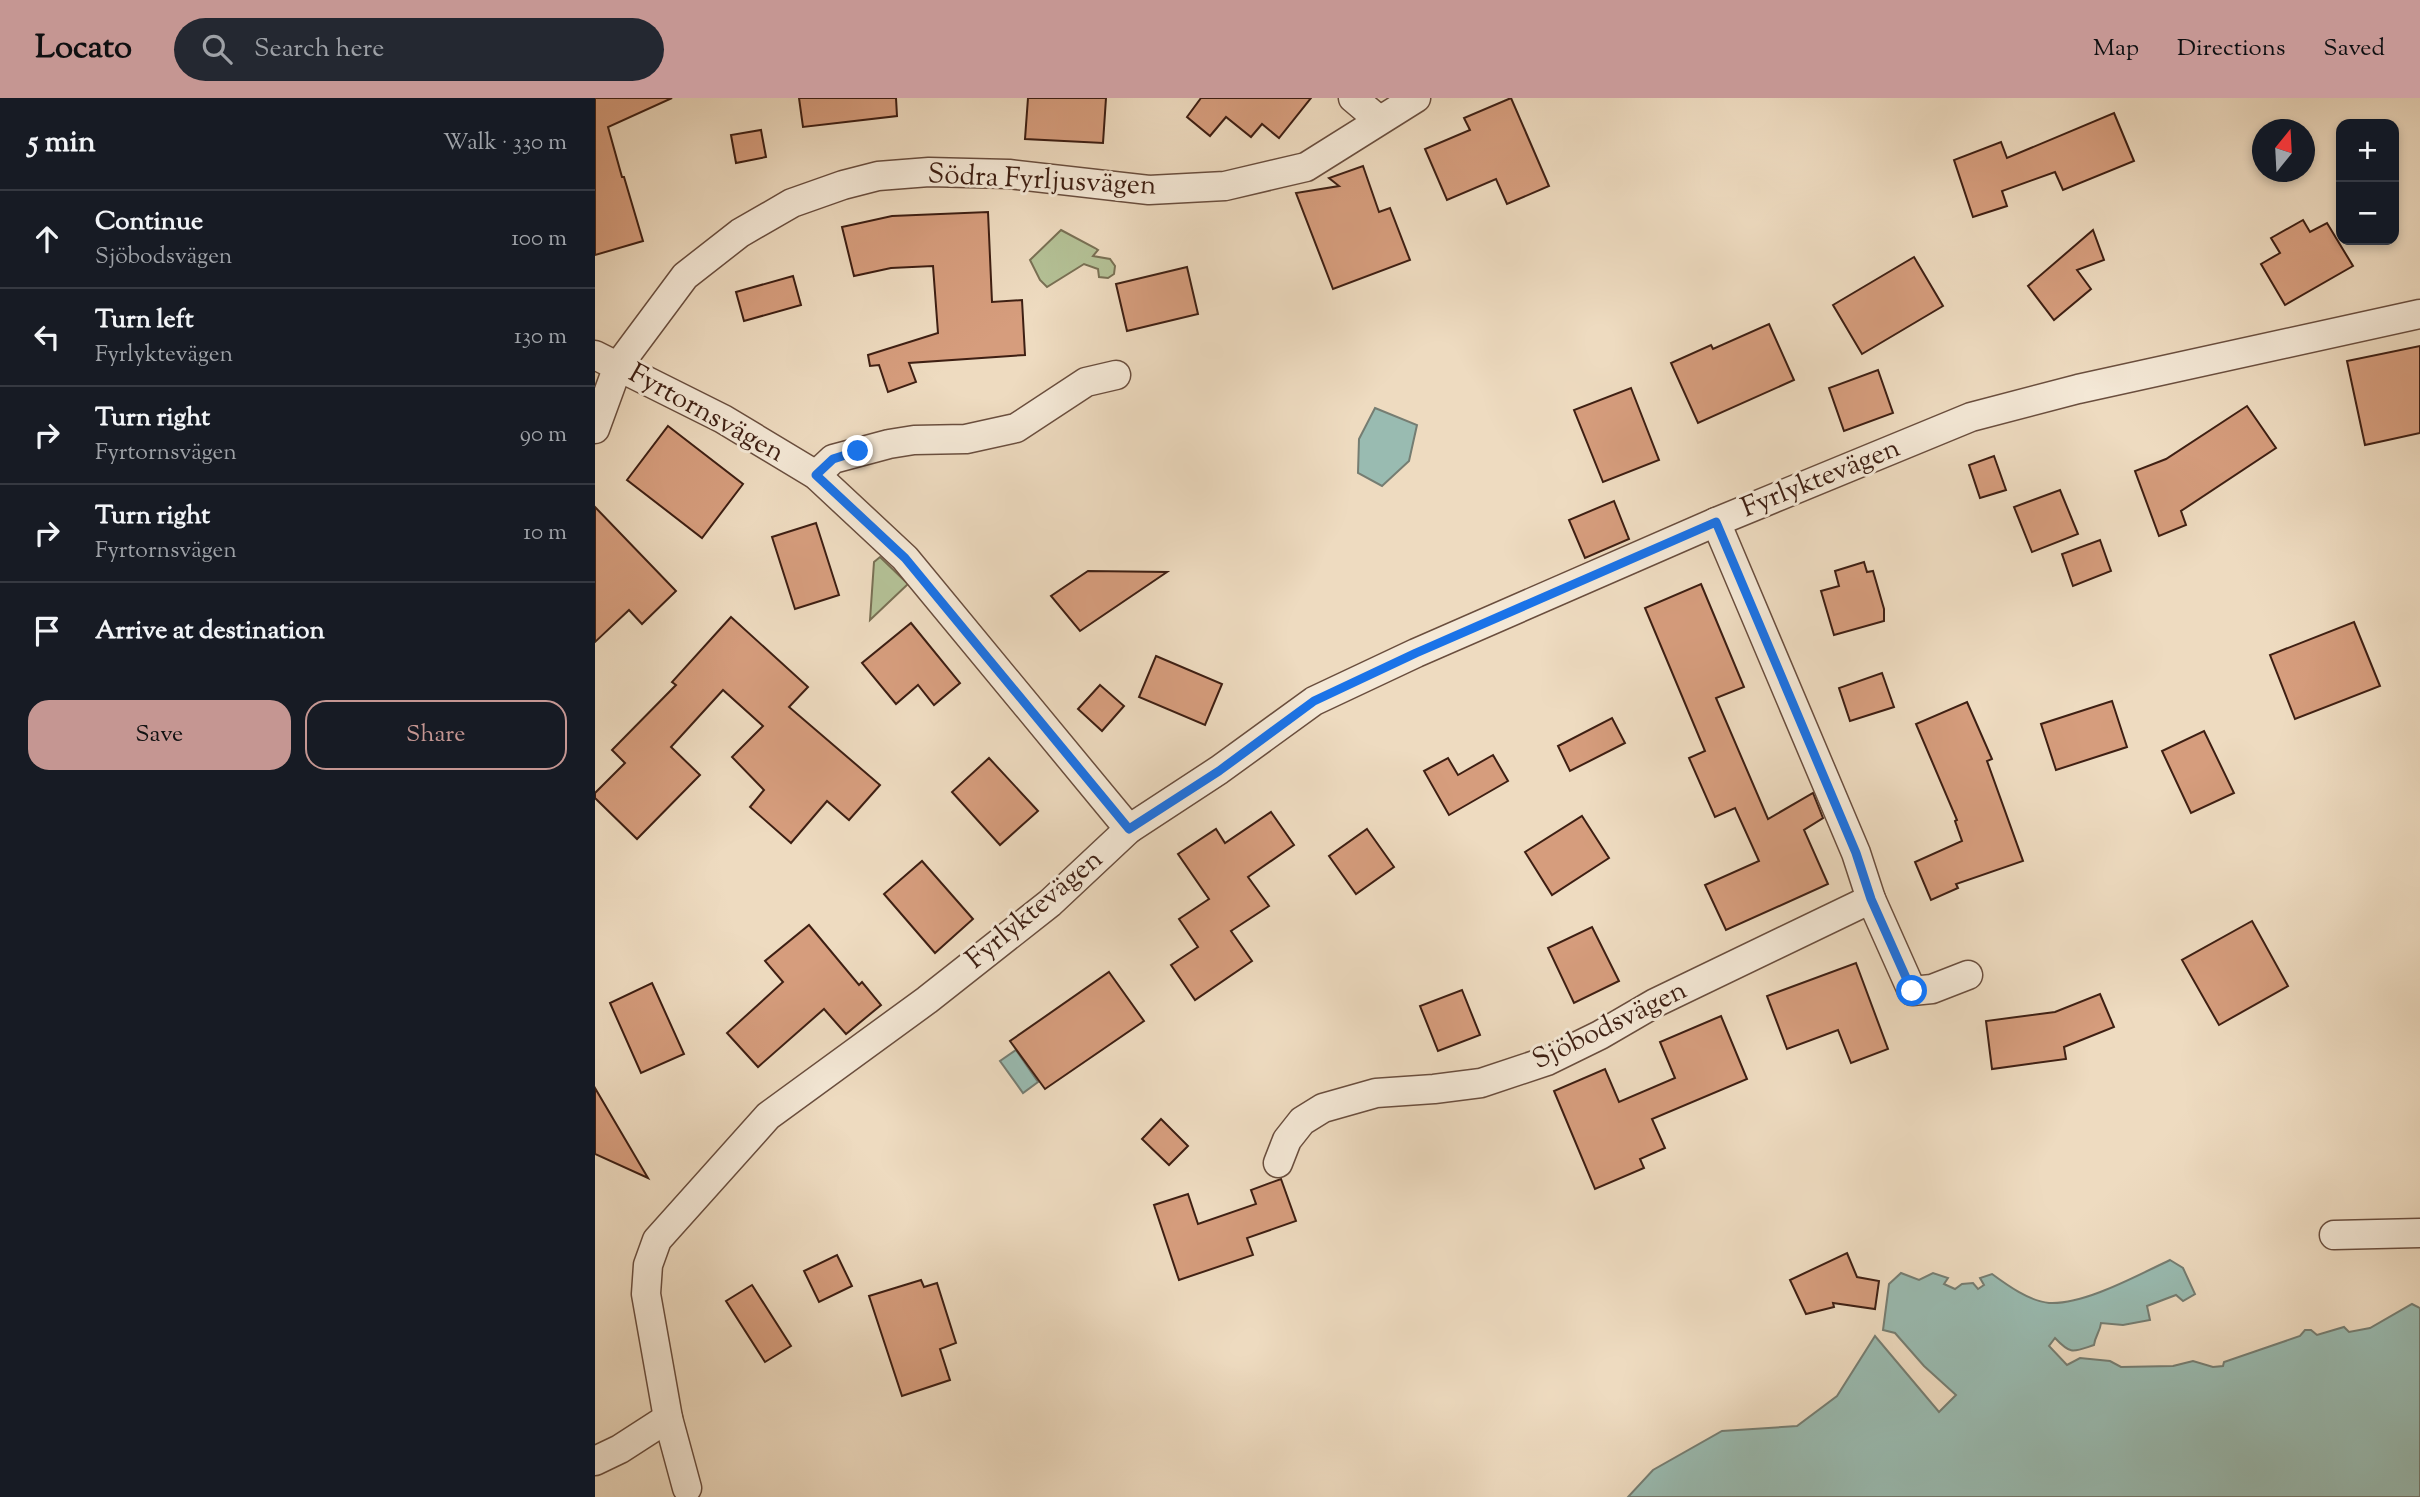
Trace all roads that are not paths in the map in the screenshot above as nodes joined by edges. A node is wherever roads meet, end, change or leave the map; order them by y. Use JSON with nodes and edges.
{"nodes":[{"id":1,"x":1353,"y":98,"type":"edge"},
{"id":2,"x":1416,"y":98,"type":"edge"},
{"id":3,"x":1380,"y":120,"type":"junction"},
{"id":4,"x":2420,"y":314,"type":"edge"},
{"id":5,"x":606,"y":361,"type":"edge"},
{"id":6,"x":1116,"y":375,"type":"dead end"},
{"id":7,"x":595,"y":429,"type":"edge"},
{"id":8,"x":816,"y":475,"type":"junction"},
{"id":9,"x":1716,"y":522,"type":"junction"},
{"id":10,"x":1129,"y":829,"type":"junction"},
{"id":11,"x":1871,"y":899,"type":"junction"},
{"id":12,"x":1968,"y":975,"type":"dead end"},
{"id":13,"x":1278,"y":1163,"type":"dead end"},
{"id":14,"x":2420,"y":1233,"type":"edge"},
{"id":15,"x":2334,"y":1235,"type":"dead end"},
{"id":16,"x":668,"y":1418,"type":"junction"},
{"id":17,"x":595,"y":1461,"type":"edge"},
{"id":18,"x":687,"y":1488,"type":"dead end"}],
"edges":[{"from":1,"to":3,"type":"street"},
{"from":2,"to":3,"type":"street","name":"Södra Fyrljusvägen"},
{"from":3,"to":5,"type":"street","name":"Södra Fyrljusvägen"},
{"from":4,"to":9,"type":"street","name":"Fyrlyktevägen"},
{"from":5,"to":7,"type":"street","name":"Södra Fyrljusvägen"},
{"from":5,"to":8,"type":"street","name":"Fyrtornsvägen"},
{"from":6,"to":8,"type":"street","name":"Fyrtornsvägen"},
{"from":8,"to":10,"type":"street","name":"Fyrtornsvägen"},
{"from":9,"to":10,"type":"street","name":"Fyrlyktevägen"},
{"from":9,"to":11,"type":"street"},
{"from":10,"to":16,"type":"street","name":"Fyrlyktevägen"},
{"from":11,"to":12,"type":"street"},
{"from":11,"to":13,"type":"street","name":"Sjöbodsvägen"},
{"from":14,"to":15,"type":"street"},
{"from":16,"to":17,"type":"street"},
{"from":16,"to":18,"type":"street","name":"Fyrlyktevägen"}]}
